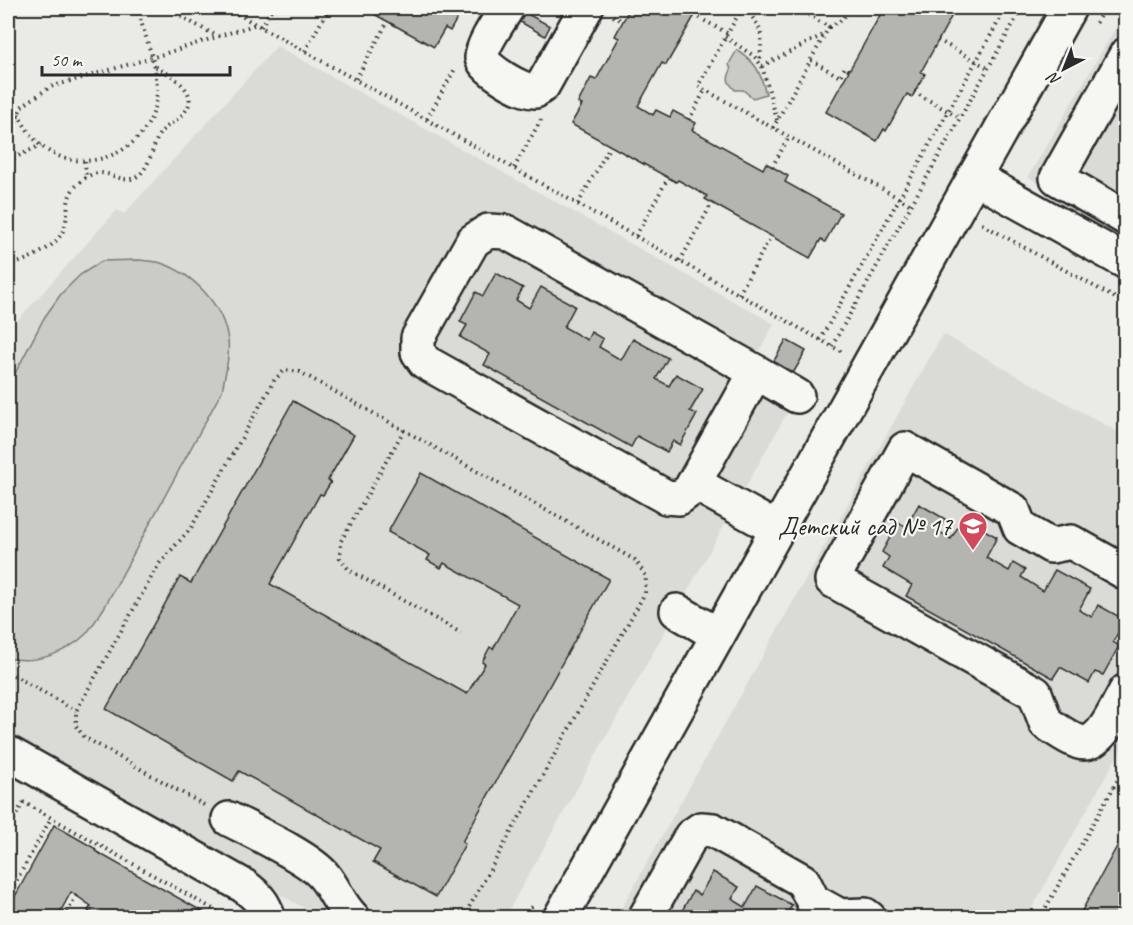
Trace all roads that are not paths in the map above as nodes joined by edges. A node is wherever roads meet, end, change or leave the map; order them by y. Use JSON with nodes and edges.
{"nodes":[{"id":1,"x":507,"y":8,"type":"edge"},
{"id":2,"x":586,"y":8,"type":"edge"},
{"id":3,"x":1069,"y":8,"type":"edge"},
{"id":4,"x":1125,"y":55,"type":"edge"},
{"id":5,"x":974,"y":177,"type":"junction"},
{"id":6,"x":1125,"y":218,"type":"edge"},
{"id":7,"x":1125,"y":262,"type":"edge"},
{"id":8,"x":756,"y":372,"type":"junction"},
{"id":9,"x":798,"y":396,"type":"dead end"},
{"id":10,"x":694,"y":483,"type":"junction"},
{"id":11,"x":777,"y":530,"type":"junction"},
{"id":12,"x":1125,"y":573,"type":"edge"},
{"id":13,"x":677,"y":611,"type":"dead end"},
{"id":14,"x":718,"y":635,"type":"junction"},
{"id":15,"x":1125,"y":691,"type":"edge"},
{"id":16,"x":8,"y":753,"type":"edge"},
{"id":17,"x":229,"y":819,"type":"road end"},
{"id":18,"x":268,"y":918,"type":"edge"},
{"id":19,"x":353,"y":918,"type":"edge"},
{"id":20,"x":560,"y":918,"type":"edge"},
{"id":21,"x":645,"y":918,"type":"edge"},
{"id":22,"x":869,"y":918,"type":"edge"}],
"edges":[{"from":1,"to":2,"type":"street"},
{"from":3,"to":5,"type":"street"},
{"from":4,"to":6,"type":"street"},
{"from":5,"to":7,"type":"street"},
{"from":5,"to":11,"type":"street"},
{"from":8,"to":9,"type":"street"},
{"from":8,"to":10,"type":"street"},
{"from":8,"to":10,"type":"street"},
{"from":10,"to":11,"type":"street"},
{"from":11,"to":14,"type":"street"},
{"from":12,"to":15,"type":"street"},
{"from":13,"to":14,"type":"street"},
{"from":14,"to":20,"type":"street"},
{"from":16,"to":18,"type":"street"},
{"from":17,"to":19,"type":"street"},
{"from":21,"to":22,"type":"street"}]}
